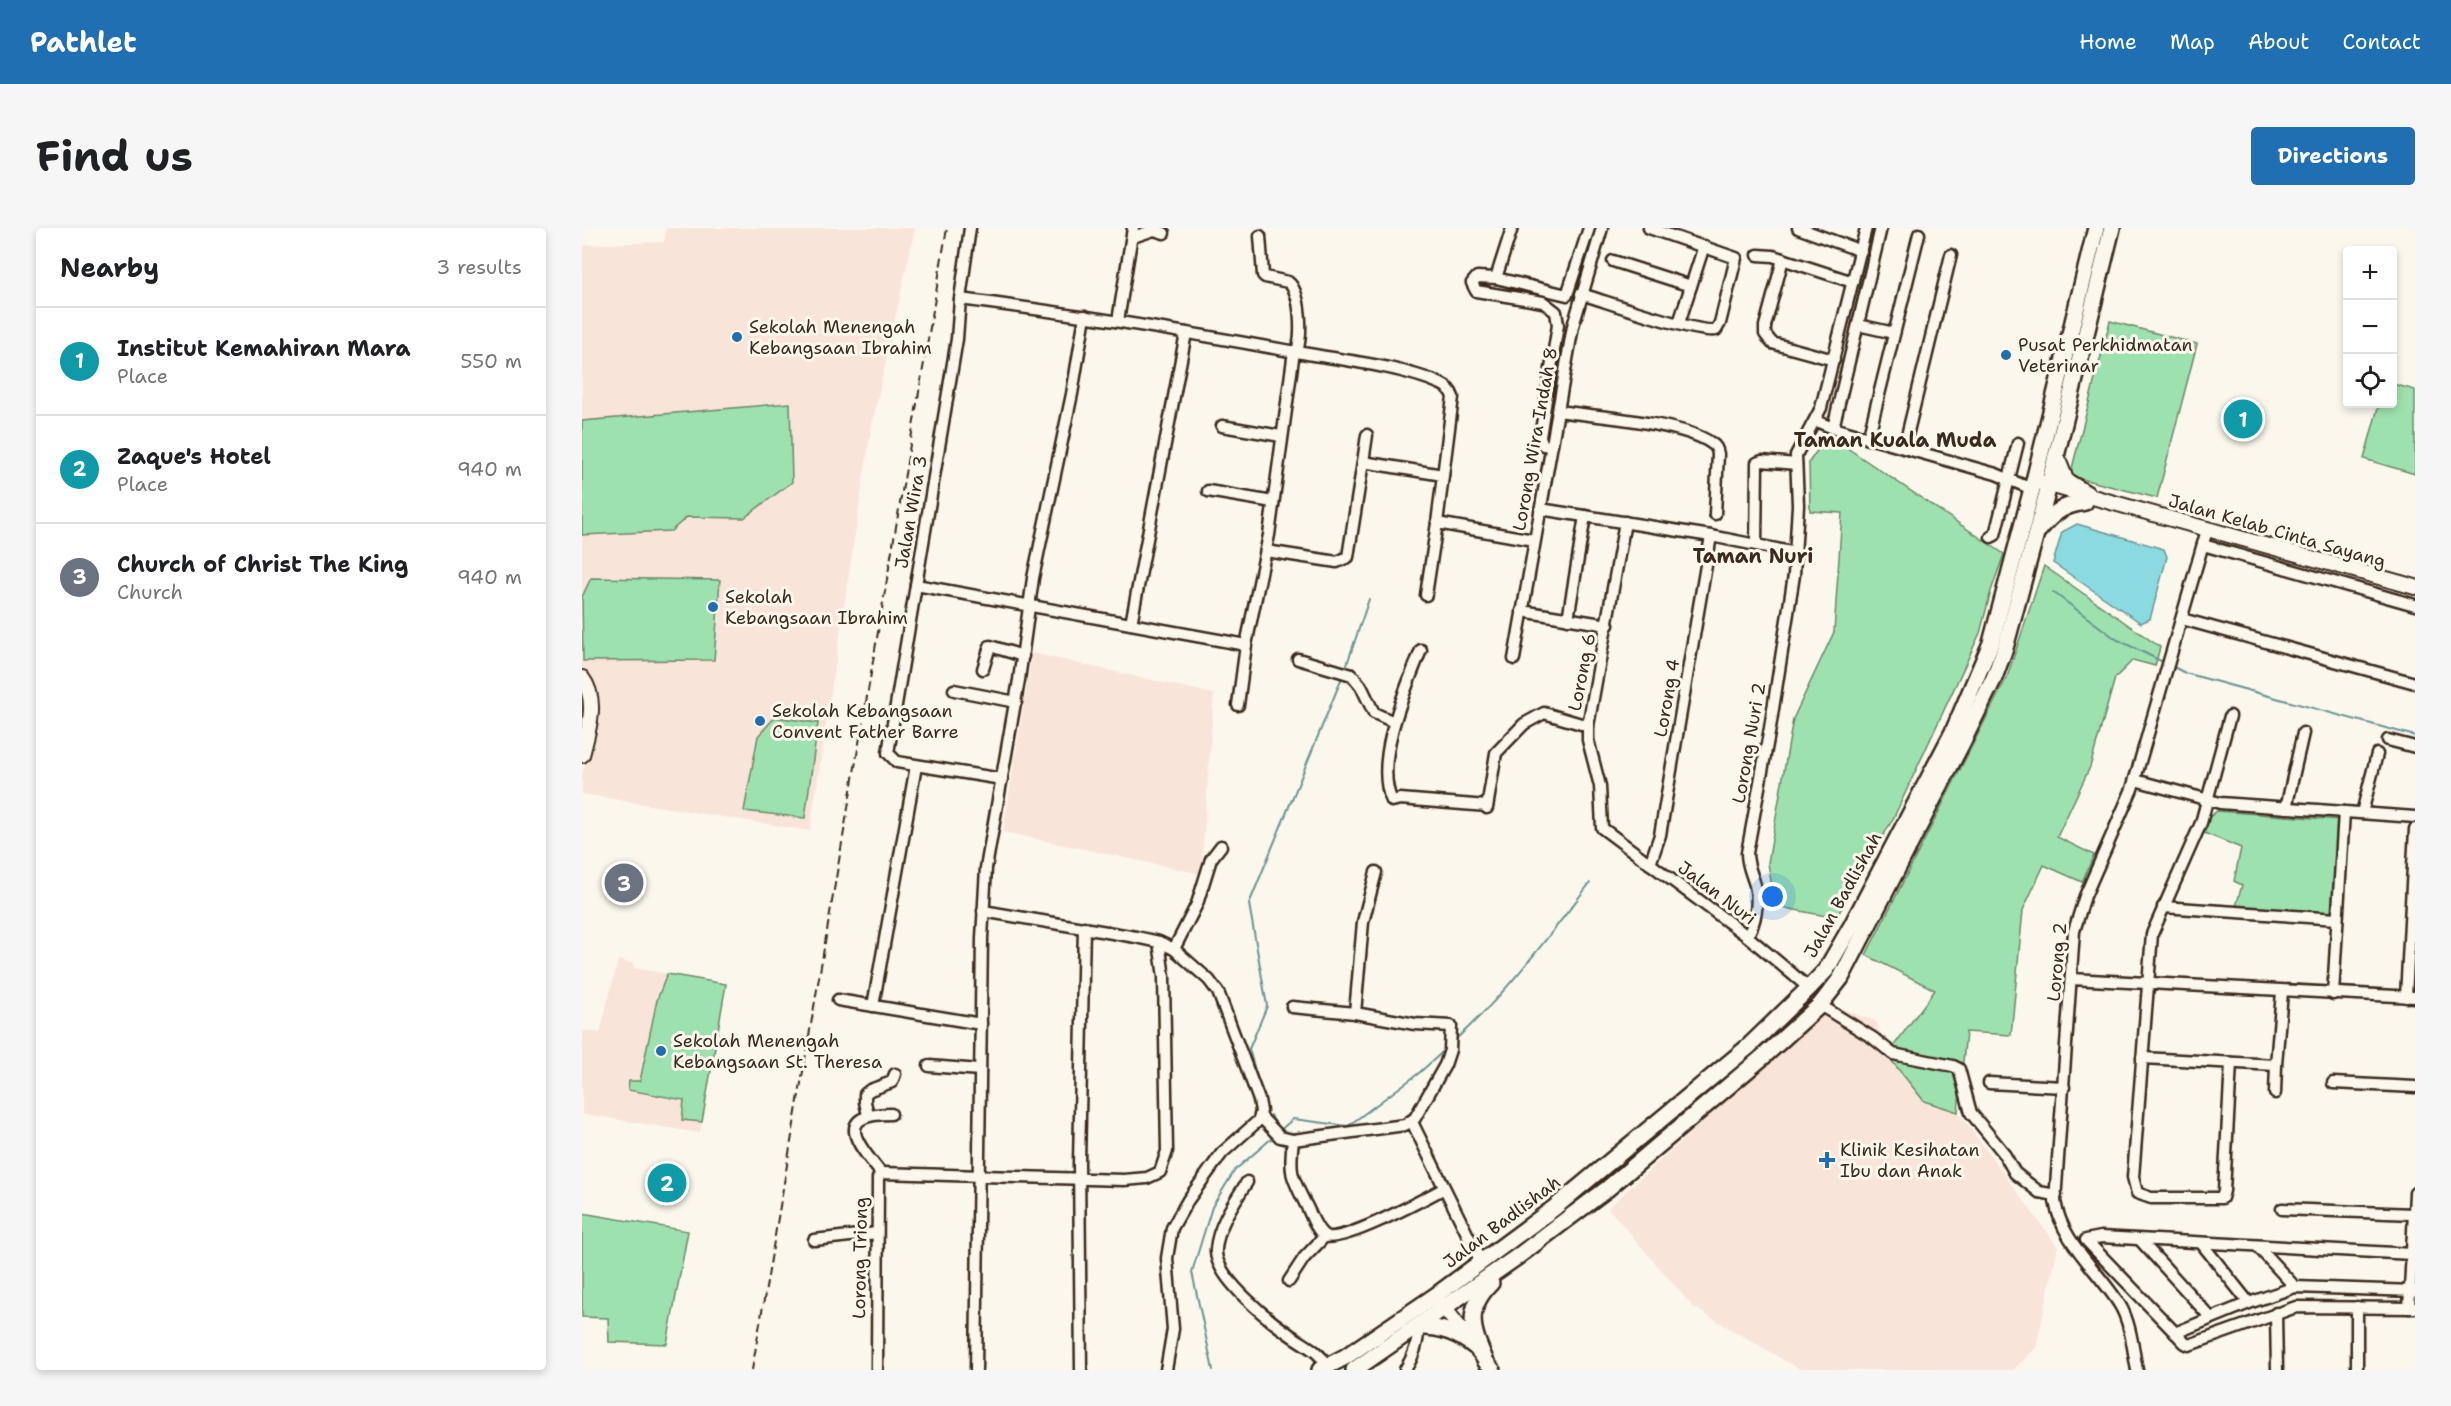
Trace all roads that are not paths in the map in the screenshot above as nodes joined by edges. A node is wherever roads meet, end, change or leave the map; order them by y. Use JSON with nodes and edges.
{"nodes":[{"id":1,"x":970,"y":228,"type":"edge"},
{"id":2,"x":1512,"y":228,"type":"edge"},
{"id":3,"x":1589,"y":228,"type":"edge"},
{"id":4,"x":1602,"y":228,"type":"edge"},
{"id":5,"x":1649,"y":228,"type":"edge"},
{"id":6,"x":1798,"y":228,"type":"edge"},
{"id":7,"x":1866,"y":228,"type":"edge"},
{"id":8,"x":1881,"y":228,"type":"edge"},
{"id":9,"x":2096,"y":228,"type":"edge"},
{"id":10,"x":2112,"y":228,"type":"edge"},
{"id":11,"x":1158,"y":230,"type":"edge"},
{"id":12,"x":1133,"y":232,"type":"edge"},
{"id":13,"x":1919,"y":234,"type":"dead end"},
{"id":14,"x":1260,"y":236,"type":"dead end"},
{"id":15,"x":1704,"y":246,"type":"junction"},
{"id":16,"x":1861,"y":250,"type":"junction"},
{"id":17,"x":1758,"y":255,"type":"dead end"},
{"id":18,"x":1951,"y":255,"type":"dead end"},
{"id":19,"x":1783,"y":259,"type":"junction"},
{"id":20,"x":1613,"y":261,"type":"dead end"},
{"id":21,"x":1496,"y":278,"type":"junction"},
{"id":22,"x":1853,"y":282,"type":"junction"},
{"id":23,"x":1691,"y":286,"type":"junction"},
{"id":24,"x":1567,"y":295,"type":"junction"},
{"id":25,"x":1580,"y":296,"type":"junction"},
{"id":26,"x":960,"y":299,"type":"junction"},
{"id":27,"x":1085,"y":316,"type":"junction"},
{"id":28,"x":1118,"y":321,"type":"junction"},
{"id":29,"x":1679,"y":323,"type":"junction"},
{"id":30,"x":1858,"y":325,"type":"junction"},
{"id":31,"x":1186,"y":333,"type":"junction"},
{"id":32,"x":1894,"y":333,"type":"junction"},
{"id":33,"x":1295,"y":352,"type":"junction"},
{"id":34,"x":1834,"y":360,"type":"junction"},
{"id":35,"x":1557,"y":411,"type":"junction"},
{"id":36,"x":1816,"y":421,"type":"junction"},
{"id":37,"x":1222,"y":426,"type":"dead end"},
{"id":38,"x":1833,"y":428,"type":"junction"},
{"id":39,"x":1367,"y":435,"type":"dead end"},
{"id":40,"x":1281,"y":436,"type":"junction"},
{"id":41,"x":1868,"y":439,"type":"junction"},
{"id":42,"x":2018,"y":443,"type":"dead end"},
{"id":43,"x":1551,"y":446,"type":"junction"},
{"id":44,"x":1904,"y":448,"type":"junction"},
{"id":45,"x":2056,"y":456,"type":"junction"},
{"id":46,"x":1363,"y":462,"type":"junction"},
{"id":47,"x":1796,"y":464,"type":"junction"},
{"id":48,"x":1443,"y":475,"type":"junction"},
{"id":49,"x":2009,"y":478,"type":"junction"},
{"id":50,"x":2040,"y":487,"type":"junction"},
{"id":51,"x":1208,"y":491,"type":"dead end"},
{"id":52,"x":2086,"y":498,"type":"junction"},
{"id":53,"x":1273,"y":502,"type":"junction"},
{"id":54,"x":1540,"y":509,"type":"junction"},
{"id":55,"x":1715,"y":514,"type":"dead end"},
{"id":56,"x":1585,"y":516,"type":"junction"},
{"id":57,"x":1625,"y":522,"type":"junction"},
{"id":58,"x":1437,"y":523,"type":"junction"},
{"id":59,"x":2207,"y":530,"type":"junction"},
{"id":60,"x":2035,"y":535,"type":"junction"},
{"id":61,"x":1711,"y":536,"type":"junction"},
{"id":62,"x":1991,"y":537,"type":"dead end"},
{"id":63,"x":1534,"y":540,"type":"junction"},
{"id":64,"x":1756,"y":544,"type":"junction"},
{"id":65,"x":2203,"y":545,"type":"junction"},
{"id":66,"x":1266,"y":550,"type":"junction"},
{"id":67,"x":1796,"y":553,"type":"junction"},
{"id":68,"x":916,"y":585,"type":"junction"},
{"id":69,"x":2415,"y":588,"type":"edge"},
{"id":70,"x":1425,"y":595,"type":"dead end"},
{"id":71,"x":2415,"y":605,"type":"edge"},
{"id":72,"x":1029,"y":606,"type":"junction"},
{"id":73,"x":1522,"y":611,"type":"junction"},
{"id":74,"x":1568,"y":619,"type":"junction"},
{"id":75,"x":2182,"y":619,"type":"junction"},
{"id":76,"x":1131,"y":624,"type":"junction"},
{"id":77,"x":1608,"y":625,"type":"junction"},
{"id":78,"x":1246,"y":645,"type":"junction"},
{"id":79,"x":1421,"y":650,"type":"dead end"},
{"id":80,"x":1023,"y":656,"type":"junction"},
{"id":81,"x":1298,"y":659,"type":"dead end"},
{"id":82,"x":1514,"y":659,"type":"dead end"},
{"id":83,"x":983,"y":669,"type":"dead end"},
{"id":84,"x":582,"y":678,"type":"edge"},
{"id":85,"x":2415,"y":683,"type":"edge"},
{"id":86,"x":954,"y":690,"type":"dead end"},
{"id":87,"x":1016,"y":702,"type":"junction"},
{"id":88,"x":1238,"y":705,"type":"dead end"},
{"id":89,"x":2230,"y":716,"type":"dead end"},
{"id":90,"x":1394,"y":722,"type":"junction"},
{"id":91,"x":1588,"y":726,"type":"junction"},
{"id":92,"x":2303,"y":734,"type":"dead end"},
{"id":93,"x":1959,"y":735,"type":"junction"},
{"id":94,"x":2388,"y":740,"type":"dead end"},
{"id":95,"x":2415,"y":747,"type":"edge"},
{"id":96,"x":2377,"y":754,"type":"dead end"},
{"id":97,"x":582,"y":755,"type":"edge"},
{"id":98,"x":916,"y":766,"type":"junction"},
{"id":99,"x":1002,"y":779,"type":"junction"},
{"id":100,"x":2135,"y":780,"type":"junction"},
{"id":101,"x":2208,"y":801,"type":"junction"},
{"id":102,"x":2286,"y":808,"type":"junction"},
{"id":103,"x":2344,"y":812,"type":"junction"},
{"id":104,"x":2362,"y":813,"type":"junction"},
{"id":105,"x":2415,"y":817,"type":"edge"},
{"id":106,"x":1602,"y":828,"type":"joint"},
{"id":107,"x":2415,"y":829,"type":"edge"},
{"id":108,"x":1221,"y":846,"type":"dead end"},
{"id":109,"x":1650,"y":864,"type":"junction"},
{"id":110,"x":1376,"y":872,"type":"dead end"},
{"id":111,"x":2163,"y":906,"type":"junction"},
{"id":112,"x":983,"y":911,"type":"junction"},
{"id":113,"x":2337,"y":919,"type":"junction"},
{"id":114,"x":1084,"y":927,"type":"junction"},
{"id":115,"x":1747,"y":936,"type":"junction"},
{"id":116,"x":1159,"y":942,"type":"junction"},
{"id":117,"x":1174,"y":949,"type":"junction"},
{"id":118,"x":2071,"y":979,"type":"junction"},
{"id":119,"x":2147,"y":983,"type":"junction"},
{"id":120,"x":1809,"y":988,"type":"junction"},
{"id":121,"x":2283,"y":992,"type":"junction"},
{"id":122,"x":2333,"y":994,"type":"junction"},
{"id":123,"x":2410,"y":997,"type":"edge"},
{"id":124,"x":838,"y":1000,"type":"dead end"},
{"id":125,"x":1820,"y":1005,"type":"junction"},
{"id":126,"x":873,"y":1006,"type":"junction"},
{"id":127,"x":1292,"y":1007,"type":"dead end"},
{"id":128,"x":1355,"y":1013,"type":"junction"},
{"id":129,"x":981,"y":1024,"type":"junction"},
{"id":130,"x":2142,"y":1058,"type":"junction"},
{"id":131,"x":2231,"y":1063,"type":"junction"},
{"id":132,"x":2276,"y":1065,"type":"junction"},
{"id":133,"x":929,"y":1066,"type":"dead end"},
{"id":134,"x":980,"y":1070,"type":"junction"},
{"id":135,"x":895,"y":1074,"type":"dead end"},
{"id":136,"x":1989,"y":1083,"type":"dead end"},
{"id":137,"x":2333,"y":1083,"type":"dead end"},
{"id":138,"x":2064,"y":1087,"type":"junction"},
{"id":139,"x":2415,"y":1087,"type":"edge"},
{"id":140,"x":2275,"y":1093,"type":"dead end"},
{"id":141,"x":891,"y":1114,"type":"dead end"},
{"id":142,"x":868,"y":1115,"type":"junction"},
{"id":143,"x":1261,"y":1117,"type":"junction"},
{"id":144,"x":1412,"y":1122,"type":"junction"},
{"id":145,"x":1293,"y":1140,"type":"junction"},
{"id":146,"x":881,"y":1173,"type":"junction"},
{"id":147,"x":978,"y":1176,"type":"junction"},
{"id":148,"x":1080,"y":1179,"type":"junction"},
{"id":149,"x":1247,"y":1182,"type":"dead end"},
{"id":150,"x":1443,"y":1189,"type":"junction"},
{"id":151,"x":2415,"y":1193,"type":"edge"},
{"id":152,"x":2056,"y":1195,"type":"junction"},
{"id":153,"x":2282,"y":1209,"type":"dead end"},
{"id":154,"x":2414,"y":1214,"type":"edge"},
{"id":155,"x":877,"y":1233,"type":"junction"},
{"id":156,"x":1325,"y":1236,"type":"junction"},
{"id":157,"x":814,"y":1240,"type":"dead end"},
{"id":158,"x":2140,"y":1240,"type":"junction"},
{"id":159,"x":2202,"y":1244,"type":"junction"},
{"id":160,"x":2258,"y":1247,"type":"junction"},
{"id":161,"x":2412,"y":1254,"type":"junction"},
{"id":162,"x":1517,"y":1257,"type":"junction"},
{"id":163,"x":1481,"y":1262,"type":"junction"},
{"id":164,"x":1289,"y":1281,"type":"dead end"},
{"id":165,"x":2295,"y":1287,"type":"junction"},
{"id":166,"x":2413,"y":1291,"type":"edge"},
{"id":167,"x":1435,"y":1296,"type":"junction"},
{"id":168,"x":2249,"y":1303,"type":"junction"},
{"id":169,"x":2357,"y":1307,"type":"junction"},
{"id":170,"x":2412,"y":1308,"type":"edge"},
{"id":171,"x":1445,"y":1309,"type":"junction"},
{"id":172,"x":2276,"y":1313,"type":"junction"},
{"id":173,"x":2211,"y":1318,"type":"junction"},
{"id":174,"x":1418,"y":1327,"type":"junction"},
{"id":175,"x":2175,"y":1333,"type":"junction"},
{"id":176,"x":1474,"y":1346,"type":"junction"},
{"id":177,"x":1490,"y":1366,"type":"edge"},
{"id":178,"x":1324,"y":1368,"type":"edge"},
{"id":179,"x":877,"y":1370,"type":"edge"},
{"id":180,"x":976,"y":1370,"type":"edge"},
{"id":181,"x":1081,"y":1370,"type":"edge"},
{"id":182,"x":1166,"y":1370,"type":"edge"},
{"id":183,"x":1354,"y":1370,"type":"edge"},
{"id":184,"x":1406,"y":1370,"type":"edge"},
{"id":185,"x":2137,"y":1370,"type":"edge"},
{"id":186,"x":2277,"y":1370,"type":"edge"},
{"id":187,"x":2357,"y":1370,"type":"edge"}],
"edges":[{"from":1,"to":26,"type":"street","name":"Jalan Wira 3"},
{"from":2,"to":21,"type":"street"},
{"from":3,"to":24,"type":"street"},
{"from":4,"to":25,"type":"street","name":"Lorong Wira Indah 8"},
{"from":5,"to":15,"type":"street"},
{"from":6,"to":16,"type":"street"},
{"from":7,"to":16,"type":"street"},
{"from":8,"to":30,"type":"street"},
{"from":9,"to":50,"type":"main road","name":"Jalan Badlishah"},
{"from":10,"to":45,"type":"main road","name":"Jalan Badlishah"},
{"from":11,"to":12,"type":"street"},
{"from":12,"to":28,"type":"street"},
{"from":13,"to":32,"type":"street"},
{"from":14,"to":33,"type":"street"},
{"from":15,"to":23,"type":"street"},
{"from":15,"to":29,"type":"street"},
{"from":16,"to":22,"type":"street"},
{"from":17,"to":19,"type":"street"},
{"from":18,"to":44,"type":"street"},
{"from":19,"to":22,"type":"street"},
{"from":19,"to":34,"type":"street"},
{"from":20,"to":23,"type":"street"},
{"from":21,"to":24,"type":"street"},
{"from":21,"to":43,"type":"street"},
{"from":22,"to":34,"type":"street"},
{"from":23,"to":29,"type":"street"},
{"from":24,"to":25,"type":"street"},
{"from":25,"to":29,"type":"street"},
{"from":25,"to":35,"type":"street","name":"Lorong Wira Indah 8"},
{"from":26,"to":27,"type":"street"},
{"from":26,"to":68,"type":"street","name":"Jalan Wira 3"},
{"from":27,"to":28,"type":"street"},
{"from":27,"to":72,"type":"street"},
{"from":28,"to":31,"type":"street"},
{"from":30,"to":32,"type":"street"},
{"from":30,"to":38,"type":"street"},
{"from":31,"to":33,"type":"street"},
{"from":31,"to":76,"type":"street"},
{"from":32,"to":41,"type":"street"},
{"from":33,"to":40,"type":"street"},
{"from":33,"to":48,"type":"street"},
{"from":34,"to":36,"type":"street"},
{"from":35,"to":43,"type":"street","name":"Lorong Wira Indah 8"},
{"from":35,"to":55,"type":"street"},
{"from":36,"to":38,"type":"street"},
{"from":36,"to":47,"type":"street"},
{"from":37,"to":40,"type":"street"},
{"from":38,"to":41,"type":"street"},
{"from":39,"to":46,"type":"street"},
{"from":40,"to":53,"type":"street"},
{"from":41,"to":44,"type":"street"},
{"from":42,"to":49,"type":"street"},
{"from":43,"to":54,"type":"street","name":"Lorong Wira Indah 8"},
{"from":44,"to":49,"type":"street"},
{"from":45,"to":50,"type":"main road","name":"Jalan Badlishah"},
{"from":45,"to":52,"type":"main road"},
{"from":46,"to":48,"type":"street"},
{"from":46,"to":66,"type":"street"},
{"from":47,"to":64,"type":"street"},
{"from":47,"to":67,"type":"street","name":"Lorong Nuri 2"},
{"from":48,"to":58,"type":"street"},
{"from":49,"to":50,"type":"street"},
{"from":49,"to":62,"type":"street"},
{"from":50,"to":52,"type":"main road","name":"Jalan Kelab Cinta Sayang"},
{"from":50,"to":60,"type":"main road","name":"Jalan Badlishah"},
{"from":50,"to":93,"type":"main road","name":"Jalan Badlishah"},
{"from":51,"to":53,"type":"street"},
{"from":52,"to":59,"type":"main road","name":"Jalan Kelab Cinta Sayang"},
{"from":52,"to":60,"type":"main road"},
{"from":53,"to":66,"type":"street"},
{"from":54,"to":56,"type":"street"},
{"from":54,"to":63,"type":"street","name":"Lorong Wira Indah 8"},
{"from":56,"to":57,"type":"street"},
{"from":56,"to":74,"type":"street"},
{"from":57,"to":61,"type":"street"},
{"from":57,"to":77,"type":"street","name":"Lorong 6"},
{"from":58,"to":63,"type":"street"},
{"from":58,"to":70,"type":"street"},
{"from":59,"to":65,"type":"street","name":"Lorong 2"},
{"from":59,"to":69,"type":"main road","name":"Jalan Kelab Cinta Sayang"},
{"from":60,"to":93,"type":"main road","name":"Jalan Badlishah"},
{"from":61,"to":64,"type":"street"},
{"from":61,"to":109,"type":"street","name":"Lorong 4"},
{"from":63,"to":73,"type":"street","name":"Lorong Wira Indah 8"},
{"from":64,"to":67,"type":"street"},
{"from":65,"to":71,"type":"street"},
{"from":65,"to":75,"type":"street","name":"Lorong 2"},
{"from":66,"to":78,"type":"street"},
{"from":67,"to":115,"type":"street","name":"Lorong Nuri 2"},
{"from":68,"to":72,"type":"street"},
{"from":68,"to":98,"type":"street","name":"Jalan Wira 3"},
{"from":72,"to":76,"type":"street"},
{"from":72,"to":80,"type":"street"},
{"from":73,"to":74,"type":"street"},
{"from":73,"to":82,"type":"street","name":"Lorong Wira Indah 8"},
{"from":74,"to":77,"type":"street"},
{"from":75,"to":85,"type":"street"},
{"from":75,"to":100,"type":"street","name":"Lorong 2"},
{"from":76,"to":78,"type":"street"},
{"from":77,"to":91,"type":"street","name":"Lorong 6"},
{"from":78,"to":88,"type":"street"},
{"from":79,"to":90,"type":"street"},
{"from":80,"to":83,"type":"street"},
{"from":80,"to":87,"type":"street"},
{"from":81,"to":90,"type":"street"},
{"from":84,"to":97,"type":"main road"},
{"from":86,"to":87,"type":"street"},
{"from":87,"to":99,"type":"street"},
{"from":89,"to":101,"type":"street"},
{"from":90,"to":91,"type":"street"},
{"from":91,"to":106,"type":"street","name":"Lorong 6"},
{"from":92,"to":102,"type":"street"},
{"from":93,"to":120,"type":"main road","name":"Jalan Badlishah"},
{"from":93,"to":125,"type":"main road","name":"Jalan Badlishah"},
{"from":94,"to":95,"type":"street"},
{"from":96,"to":104,"type":"street"},
{"from":98,"to":99,"type":"street","name":"Jalan Wira 3"},
{"from":98,"to":126,"type":"street"},
{"from":99,"to":112,"type":"street"},
{"from":100,"to":101,"type":"street"},
{"from":100,"to":118,"type":"street","name":"Lorong 2"},
{"from":101,"to":102,"type":"street"},
{"from":101,"to":111,"type":"street"},
{"from":102,"to":103,"type":"street"},
{"from":103,"to":104,"type":"street"},
{"from":103,"to":113,"type":"street"},
{"from":104,"to":105,"type":"street"},
{"from":106,"to":109,"type":"street","name":"Jalan Nuri"},
{"from":107,"to":123,"type":"street"},
{"from":108,"to":117,"type":"street"},
{"from":109,"to":115,"type":"street","name":"Jalan Nuri"},
{"from":110,"to":128,"type":"street"},
{"from":111,"to":113,"type":"street"},
{"from":111,"to":119,"type":"street"},
{"from":112,"to":114,"type":"street"},
{"from":112,"to":129,"type":"street"},
{"from":113,"to":122,"type":"street"},
{"from":114,"to":116,"type":"street"},
{"from":114,"to":148,"type":"street"},
{"from":115,"to":120,"type":"street","name":"Jalan Nuri"},
{"from":116,"to":117,"type":"street"},
{"from":116,"to":148,"type":"street","name":"Lorong Triong"},
{"from":117,"to":143,"type":"street"},
{"from":118,"to":119,"type":"street"},
{"from":118,"to":138,"type":"street","name":"Lorong 2"},
{"from":119,"to":121,"type":"street"},
{"from":119,"to":130,"type":"street"},
{"from":120,"to":163,"type":"main road","name":"Jalan Badlishah"},
{"from":121,"to":122,"type":"street"},
{"from":121,"to":132,"type":"street"},
{"from":122,"to":123,"type":"street"},
{"from":124,"to":126,"type":"street"},
{"from":125,"to":152,"type":"street"},
{"from":125,"to":162,"type":"main road","name":"Jalan Badlishah"},
{"from":126,"to":129,"type":"street"},
{"from":127,"to":128,"type":"street"},
{"from":128,"to":144,"type":"street"},
{"from":129,"to":134,"type":"street"},
{"from":130,"to":131,"type":"street"},
{"from":130,"to":131,"type":"street"},
{"from":131,"to":132,"type":"street"},
{"from":132,"to":140,"type":"street"},
{"from":133,"to":134,"type":"street"},
{"from":134,"to":147,"type":"street"},
{"from":135,"to":142,"type":"street"},
{"from":136,"to":138,"type":"street"},
{"from":137,"to":139,"type":"street"},
{"from":138,"to":152,"type":"street","name":"Lorong 2"},
{"from":141,"to":142,"type":"street"},
{"from":142,"to":146,"type":"street"},
{"from":143,"to":145,"type":"street"},
{"from":143,"to":182,"type":"street"},
{"from":144,"to":145,"type":"street"},
{"from":144,"to":150,"type":"street"},
{"from":145,"to":156,"type":"street"},
{"from":146,"to":147,"type":"street","name":"Lorong Triong"},
{"from":146,"to":155,"type":"street","name":"Lorong Triong"},
{"from":147,"to":148,"type":"street","name":"Lorong Triong"},
{"from":147,"to":180,"type":"street"},
{"from":148,"to":181,"type":"street"},
{"from":149,"to":178,"type":"street"},
{"from":150,"to":156,"type":"street"},
{"from":150,"to":163,"type":"street"},
{"from":151,"to":154,"type":"street"},
{"from":152,"to":185,"type":"street","name":"Lorong 2"},
{"from":153,"to":154,"type":"street"},
{"from":154,"to":161,"type":"street"},
{"from":155,"to":157,"type":"street"},
{"from":155,"to":179,"type":"street","name":"Lorong Triong"},
{"from":156,"to":164,"type":"street"},
{"from":158,"to":159,"type":"street"},
{"from":158,"to":173,"type":"street"},
{"from":158,"to":175,"type":"street"},
{"from":159,"to":160,"type":"street"},
{"from":159,"to":168,"type":"street"},
{"from":160,"to":161,"type":"street"},
{"from":160,"to":165,"type":"street"},
{"from":161,"to":166,"type":"street"},
{"from":162,"to":171,"type":"main road","name":"Jalan Badlishah"},
{"from":162,"to":177,"type":"main road"},
{"from":163,"to":167,"type":"main road","name":"Jalan Badlishah"},
{"from":165,"to":166,"type":"street"},
{"from":165,"to":168,"type":"street"},
{"from":166,"to":170,"type":"street"},
{"from":167,"to":171,"type":"main road"},
{"from":167,"to":178,"type":"main road","name":"Jalan Badlishah"},
{"from":168,"to":173,"type":"street"},
{"from":169,"to":170,"type":"street"},
{"from":169,"to":172,"type":"street"},
{"from":169,"to":187,"type":"street"},
{"from":171,"to":174,"type":"main road","name":"Jalan Badlishah"},
{"from":171,"to":176,"type":"main road"},
{"from":172,"to":175,"type":"street"},
{"from":172,"to":186,"type":"street"},
{"from":173,"to":175,"type":"street"},
{"from":174,"to":176,"type":"main road"},
{"from":174,"to":183,"type":"main road","name":"Jalan Badlishah"},
{"from":174,"to":184,"type":"street"},
{"from":176,"to":177,"type":"main road"}]}
